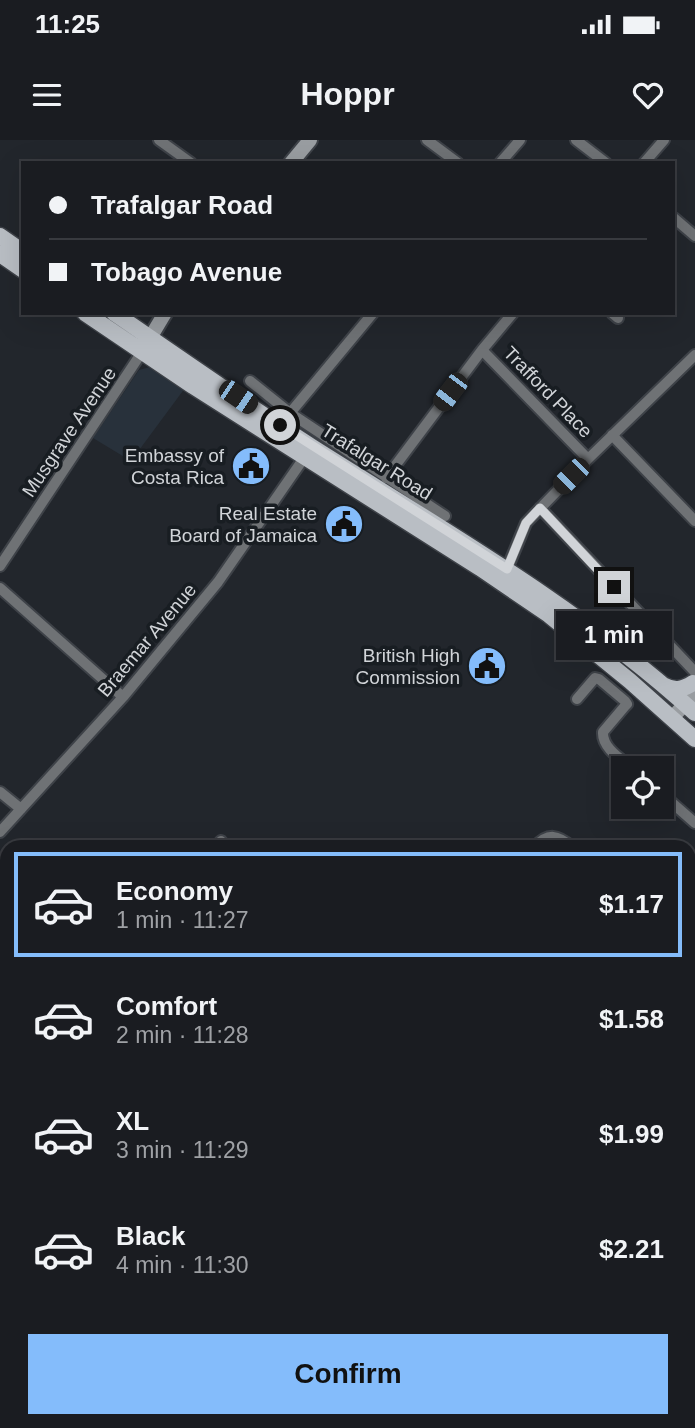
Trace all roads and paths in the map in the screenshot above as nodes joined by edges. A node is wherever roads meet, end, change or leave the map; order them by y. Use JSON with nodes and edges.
{"nodes":[{"id":1,"x":159,"y":140,"type":"edge"},
{"id":2,"x":310,"y":140,"type":"edge"},
{"id":3,"x":427,"y":140,"type":"edge"},
{"id":4,"x":520,"y":140,"type":"edge"},
{"id":5,"x":576,"y":140,"type":"edge"},
{"id":6,"x":664,"y":140,"type":"edge"},
{"id":7,"x":188,"y":161,"type":"edge"},
{"id":8,"x":293,"y":161,"type":"edge"},
{"id":9,"x":455,"y":161,"type":"edge"},
{"id":10,"x":502,"y":161,"type":"edge"},
{"id":11,"x":603,"y":161,"type":"edge"},
{"id":12,"x":645,"y":161,"type":"edge"},
{"id":13,"x":675,"y":219,"type":"edge"},
{"id":14,"x":0,"y":236,"type":"edge"},
{"id":15,"x":695,"y":236,"type":"edge"},
{"id":16,"x":21,"y":251,"type":"edge"},
{"id":17,"x":0,"y":254,"type":"edge"},
{"id":18,"x":21,"y":269,"type":"edge"},
{"id":19,"x":89,"y":315,"type":"edge"},
{"id":20,"x":116,"y":315,"type":"edge"},
{"id":21,"x":164,"y":315,"type":"edge"},
{"id":22,"x":371,"y":315,"type":"edge"},
{"id":23,"x":511,"y":315,"type":"edge"},
{"id":24,"x":146,"y":345,"type":"junction"},
{"id":25,"x":482,"y":350,"type":"junction"},
{"id":26,"x":693,"y":361,"type":"edge"},
{"id":27,"x":250,"y":382,"type":"dead end"},
{"id":28,"x":285,"y":419,"type":"junction"},
{"id":29,"x":612,"y":435,"type":"junction"},
{"id":30,"x":304,"y":458,"type":"junction"},
{"id":31,"x":588,"y":459,"type":"junction"},
{"id":32,"x":386,"y":478,"type":"junction"},
{"id":33,"x":540,"y":508,"type":"junction"},
{"id":34,"x":445,"y":516,"type":"dead end"},
{"id":35,"x":695,"y":521,"type":"edge"},
{"id":36,"x":0,"y":566,"type":"edge"},
{"id":37,"x":507,"y":569,"type":"junction"},
{"id":38,"x":0,"y":588,"type":"edge"},
{"id":39,"x":691,"y":692,"type":"edge"},
{"id":40,"x":123,"y":697,"type":"junction"},
{"id":41,"x":577,"y":699,"type":"dead end"},
{"id":42,"x":669,"y":715,"type":"junction"},
{"id":43,"x":695,"y":739,"type":"edge"},
{"id":44,"x":618,"y":756,"type":"edge"},
{"id":45,"x":0,"y":792,"type":"edge"},
{"id":46,"x":674,"y":805,"type":"edge"},
{"id":47,"x":21,"y":808,"type":"junction"},
{"id":48,"x":695,"y":823,"type":"edge"},
{"id":49,"x":0,"y":832,"type":"edge"},
{"id":50,"x":540,"y":840,"type":"edge"},
{"id":51,"x":562,"y":840,"type":"edge"}],
"edges":[{"from":1,"to":7,"type":"street"},
{"from":2,"to":8,"type":"main road"},
{"from":3,"to":9,"type":"street"},
{"from":4,"to":10,"type":"street"},
{"from":5,"to":11,"type":"street"},
{"from":6,"to":12,"type":"street"},
{"from":13,"to":15,"type":"street"},
{"from":14,"to":16,"type":"main road"},
{"from":17,"to":18,"type":"main road"},
{"from":19,"to":24,"type":"main road","name":"Trafalgar Road"},
{"from":20,"to":24,"type":"main road","name":"Trafalgar Road"},
{"from":21,"to":24,"type":"main road"},
{"from":22,"to":28,"type":"street"},
{"from":23,"to":25,"type":"street"},
{"from":24,"to":28,"type":"main road","name":"Trafalgar Road"},
{"from":24,"to":30,"type":"main road","name":"Trafalgar Road"},
{"from":24,"to":36,"type":"street","name":"Musgrave Avenue"},
{"from":25,"to":31,"type":"street","name":"Trafford Place"},
{"from":25,"to":32,"type":"street"},
{"from":26,"to":29,"type":"street"},
{"from":27,"to":28,"type":"street"},
{"from":28,"to":32,"type":"street"},
{"from":28,"to":37,"type":"main road","name":"Trafalgar Road"},
{"from":29,"to":31,"type":"street"},
{"from":29,"to":35,"type":"street"},
{"from":30,"to":40,"type":"street","name":"Braemar Avenue"},
{"from":30,"to":42,"type":"main road","name":"Trafalgar Road"},
{"from":31,"to":33,"type":"street"},
{"from":32,"to":34,"type":"street"},
{"from":33,"to":37,"type":"street"},
{"from":33,"to":39,"type":"street"},
{"from":37,"to":39,"type":"main road"},
{"from":38,"to":40,"type":"street"},
{"from":39,"to":42,"type":"main road"},
{"from":40,"to":47,"type":"street","name":"Braemar Avenue"},
{"from":41,"to":44,"type":"street"},
{"from":42,"to":43,"type":"main road","name":"Trafalgar Road"},
{"from":45,"to":47,"type":"street"},
{"from":46,"to":48,"type":"street"},
{"from":47,"to":49,"type":"street","name":"Braemar Avenue"},
{"from":50,"to":51,"type":"street"}]}
